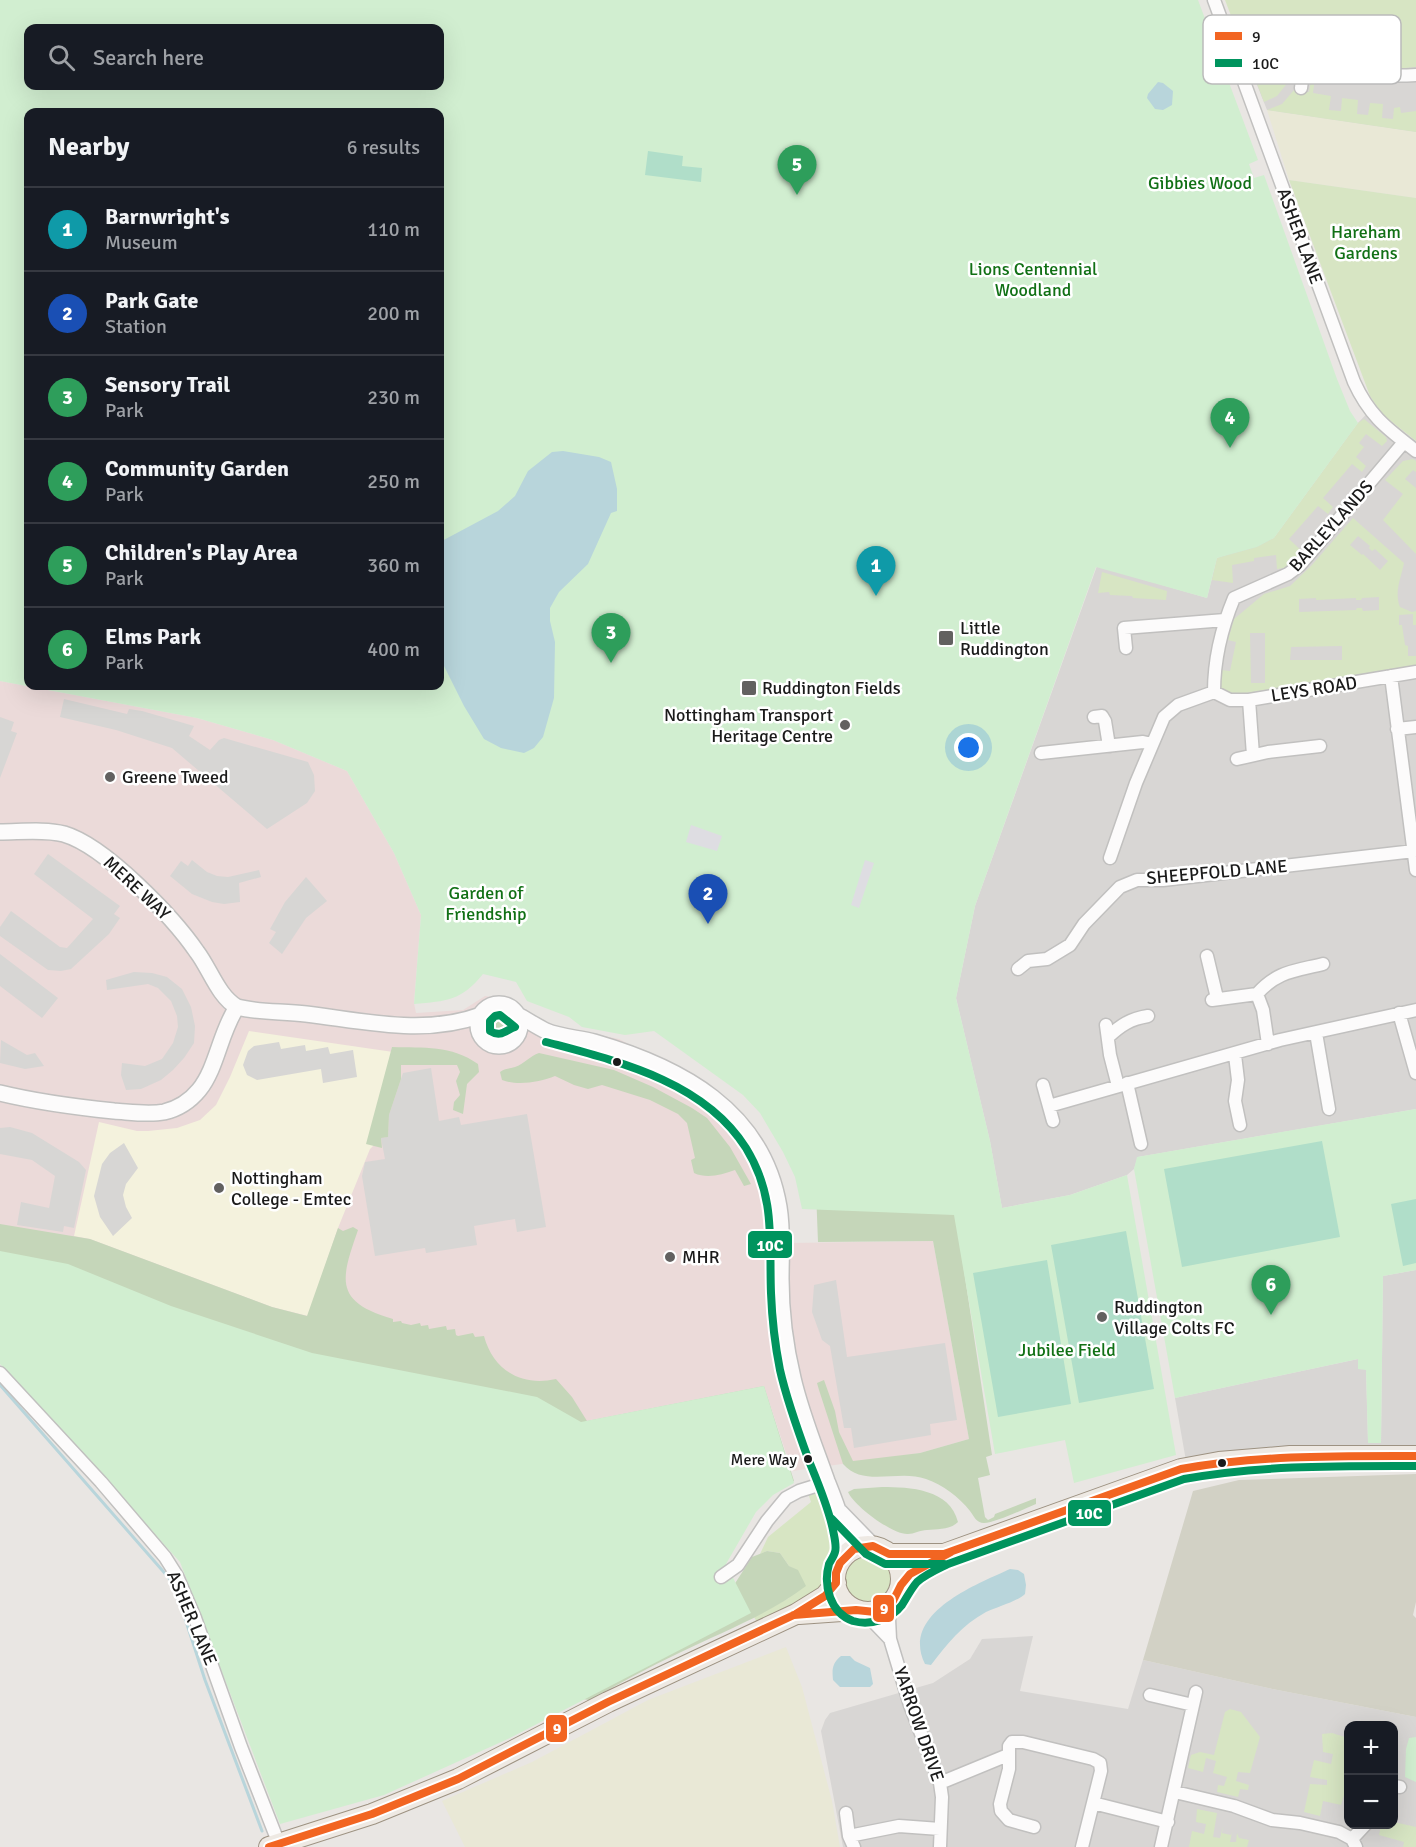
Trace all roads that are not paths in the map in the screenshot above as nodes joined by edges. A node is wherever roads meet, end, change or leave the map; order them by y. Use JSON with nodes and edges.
{"nodes":[{"id":1,"x":1214,"y":0,"type":"edge"},
{"id":2,"x":1219,"y":15,"type":"edge"},
{"id":3,"x":1416,"y":75,"type":"edge"},
{"id":4,"x":1401,"y":76,"type":"edge"},
{"id":5,"x":1245,"y":84,"type":"edge"},
{"id":6,"x":1302,"y":84,"type":"edge"},
{"id":7,"x":1301,"y":88,"type":"dead end"},
{"id":8,"x":1404,"y":442,"type":"junction"},
{"id":9,"x":1416,"y":451,"type":"edge"},
{"id":10,"x":1225,"y":620,"type":"junction"},
{"id":11,"x":1126,"y":648,"type":"dead end"},
{"id":12,"x":1416,"y":672,"type":"edge"},
{"id":13,"x":1391,"y":676,"type":"junction"},
{"id":14,"x":1214,"y":692,"type":"junction"},
{"id":15,"x":1250,"y":700,"type":"junction"},
{"id":16,"x":1094,"y":717,"type":"dead end"},
{"id":17,"x":1416,"y":727,"type":"edge"},
{"id":18,"x":1397,"y":729,"type":"junction"},
{"id":19,"x":1152,"y":744,"type":"junction"},
{"id":20,"x":1109,"y":746,"type":"junction"},
{"id":21,"x":1320,"y":746,"type":"dead end"},
{"id":22,"x":1041,"y":753,"type":"dead end"},
{"id":23,"x":1253,"y":755,"type":"junction"},
{"id":24,"x":1237,"y":759,"type":"dead end"},
{"id":25,"x":0,"y":832,"type":"edge"},
{"id":26,"x":1414,"y":851,"type":"junction"},
{"id":27,"x":1110,"y":858,"type":"dead end"},
{"id":28,"x":1416,"y":870,"type":"edge"},
{"id":29,"x":1208,"y":956,"type":"dead end"},
{"id":30,"x":1323,"y":964,"type":"dead end"},
{"id":31,"x":1305,"y":968,"type":"junction"},
{"id":32,"x":1018,"y":969,"type":"dead end"},
{"id":33,"x":1310,"y":981,"type":"dead end"},
{"id":34,"x":1257,"y":994,"type":"junction"},
{"id":35,"x":1218,"y":998,"type":"junction"},
{"id":36,"x":237,"y":1007,"type":"junction"},
{"id":37,"x":1416,"y":1010,"type":"edge"},
{"id":38,"x":1228,"y":1011,"type":"dead end"},
{"id":39,"x":1399,"y":1013,"type":"junction"},
{"id":40,"x":518,"y":1015,"type":"junction"},
{"id":41,"x":481,"y":1016,"type":"junction"},
{"id":42,"x":1148,"y":1016,"type":"dead end"},
{"id":43,"x":446,"y":1025,"type":"junction"},
{"id":44,"x":546,"y":1031,"type":"junction"},
{"id":45,"x":1316,"y":1033,"type":"junction"},
{"id":46,"x":481,"y":1037,"type":"junction"},
{"id":47,"x":517,"y":1037,"type":"junction"},
{"id":48,"x":1268,"y":1044,"type":"junction"},
{"id":49,"x":1234,"y":1055,"type":"junction"},
{"id":50,"x":1416,"y":1073,"type":"edge"},
{"id":51,"x":1043,"y":1085,"type":"dead end"},
{"id":52,"x":1123,"y":1085,"type":"junction"},
{"id":53,"x":0,"y":1093,"type":"edge"},
{"id":54,"x":1049,"y":1106,"type":"junction"},
{"id":55,"x":1329,"y":1109,"type":"dead end"},
{"id":56,"x":1053,"y":1121,"type":"dead end"},
{"id":57,"x":1240,"y":1125,"type":"dead end"},
{"id":58,"x":1141,"y":1144,"type":"dead end"},
{"id":59,"x":0,"y":1373,"type":"edge"},
{"id":60,"x":1416,"y":1456,"type":"edge"},
{"id":61,"x":828,"y":1482,"type":"junction"},
{"id":62,"x":840,"y":1512,"type":"junction"},
{"id":63,"x":881,"y":1550,"type":"junction"},
{"id":64,"x":944,"y":1554,"type":"junction"},
{"id":65,"x":846,"y":1555,"type":"junction"},
{"id":66,"x":722,"y":1577,"type":"dead end"},
{"id":67,"x":836,"y":1583,"type":"junction"},
{"id":68,"x":897,"y":1593,"type":"junction"},
{"id":69,"x":860,"y":1611,"type":"junction"},
{"id":70,"x":796,"y":1614,"type":"junction"},
{"id":71,"x":890,"y":1638,"type":"junction"},
{"id":72,"x":1196,"y":1692,"type":"dead end"},
{"id":73,"x":1150,"y":1695,"type":"dead end"},
{"id":74,"x":1192,"y":1705,"type":"junction"},
{"id":75,"x":1008,"y":1755,"type":"junction"},
{"id":76,"x":940,"y":1783,"type":"junction"},
{"id":77,"x":1174,"y":1792,"type":"junction"},
{"id":78,"x":1093,"y":1803,"type":"junction"},
{"id":79,"x":846,"y":1813,"type":"dead end"},
{"id":80,"x":1168,"y":1822,"type":"junction"},
{"id":81,"x":1034,"y":1827,"type":"dead end"},
{"id":82,"x":940,"y":1829,"type":"junction"},
{"id":83,"x":1363,"y":1829,"type":"edge"},
{"id":84,"x":851,"y":1841,"type":"edge"},
{"id":85,"x":1354,"y":1843,"type":"edge"},
{"id":86,"x":274,"y":1846,"type":"edge"},
{"id":87,"x":940,"y":1847,"type":"edge"},
{"id":88,"x":1082,"y":1847,"type":"edge"},
{"id":89,"x":1161,"y":1847,"type":"edge"}],
"edges":[{"from":1,"to":2,"type":"street","name":"ASHER LANE"},
{"from":3,"to":4,"type":"street"},
{"from":5,"to":8,"type":"street","name":"ASHER LANE"},
{"from":6,"to":7,"type":"street"},
{"from":8,"to":9,"type":"street","name":"ASHER LANE"},
{"from":8,"to":10,"type":"street","name":"BARLEYLANDS"},
{"from":10,"to":11,"type":"street"},
{"from":10,"to":14,"type":"street","name":"BARLEYLANDS"},
{"from":12,"to":13,"type":"street","name":"LEYS ROAD"},
{"from":13,"to":15,"type":"street","name":"LEYS ROAD"},
{"from":13,"to":18,"type":"street"},
{"from":14,"to":15,"type":"street","name":"LEYS ROAD"},
{"from":14,"to":19,"type":"street"},
{"from":15,"to":23,"type":"street"},
{"from":16,"to":20,"type":"street"},
{"from":17,"to":18,"type":"street"},
{"from":18,"to":26,"type":"street"},
{"from":19,"to":20,"type":"street"},
{"from":19,"to":27,"type":"street"},
{"from":20,"to":22,"type":"street"},
{"from":21,"to":23,"type":"street"},
{"from":23,"to":24,"type":"street"},
{"from":25,"to":36,"type":"street","name":"MERE WAY"},
{"from":26,"to":28,"type":"street"},
{"from":26,"to":32,"type":"street","name":"SHEEPFOLD LANE"},
{"from":29,"to":35,"type":"street"},
{"from":30,"to":31,"type":"street"},
{"from":31,"to":33,"type":"street"},
{"from":31,"to":34,"type":"street"},
{"from":34,"to":35,"type":"street"},
{"from":34,"to":48,"type":"street"},
{"from":35,"to":38,"type":"street"},
{"from":36,"to":43,"type":"street"},
{"from":36,"to":53,"type":"street"},
{"from":37,"to":39,"type":"street"},
{"from":39,"to":45,"type":"street"},
{"from":39,"to":50,"type":"street"},
{"from":40,"to":41,"type":"street"},
{"from":40,"to":44,"type":"street"},
{"from":40,"to":47,"type":"street"},
{"from":41,"to":43,"type":"street"},
{"from":41,"to":46,"type":"street"},
{"from":42,"to":52,"type":"street"},
{"from":43,"to":46,"type":"street"},
{"from":44,"to":47,"type":"street"},
{"from":44,"to":61,"type":"street"},
{"from":45,"to":48,"type":"street"},
{"from":45,"to":55,"type":"street"},
{"from":46,"to":47,"type":"street"},
{"from":48,"to":49,"type":"street"},
{"from":49,"to":52,"type":"street"},
{"from":49,"to":57,"type":"street"},
{"from":51,"to":54,"type":"street"},
{"from":52,"to":54,"type":"street"},
{"from":52,"to":58,"type":"street"},
{"from":54,"to":56,"type":"street"},
{"from":59,"to":86,"type":"street","name":"ASHER LANE"},
{"from":60,"to":64,"type":"main road"},
{"from":61,"to":62,"type":"street"},
{"from":61,"to":66,"type":"street"},
{"from":62,"to":63,"type":"street"},
{"from":62,"to":65,"type":"street"},
{"from":63,"to":64,"type":"main road"},
{"from":63,"to":65,"type":"main road"},
{"from":63,"to":68,"type":"main road"},
{"from":64,"to":68,"type":"main road"},
{"from":65,"to":67,"type":"main road"},
{"from":67,"to":69,"type":"main road"},
{"from":67,"to":70,"type":"main road"},
{"from":68,"to":69,"type":"main road"},
{"from":68,"to":71,"type":"street"},
{"from":69,"to":70,"type":"main road"},
{"from":69,"to":71,"type":"street"},
{"from":70,"to":86,"type":"main road"},
{"from":71,"to":76,"type":"street","name":"YARROW DRIVE"},
{"from":72,"to":74,"type":"street"},
{"from":73,"to":74,"type":"street"},
{"from":74,"to":77,"type":"street"},
{"from":75,"to":76,"type":"street"},
{"from":75,"to":78,"type":"street"},
{"from":75,"to":81,"type":"street"},
{"from":76,"to":82,"type":"street","name":"YARROW DRIVE"},
{"from":77,"to":80,"type":"street"},
{"from":77,"to":85,"type":"street"},
{"from":78,"to":80,"type":"street"},
{"from":78,"to":88,"type":"street"},
{"from":79,"to":84,"type":"street"},
{"from":80,"to":89,"type":"street"},
{"from":82,"to":84,"type":"street"},
{"from":82,"to":87,"type":"street","name":"YARROW DRIVE"},
{"from":83,"to":85,"type":"street"}]}
